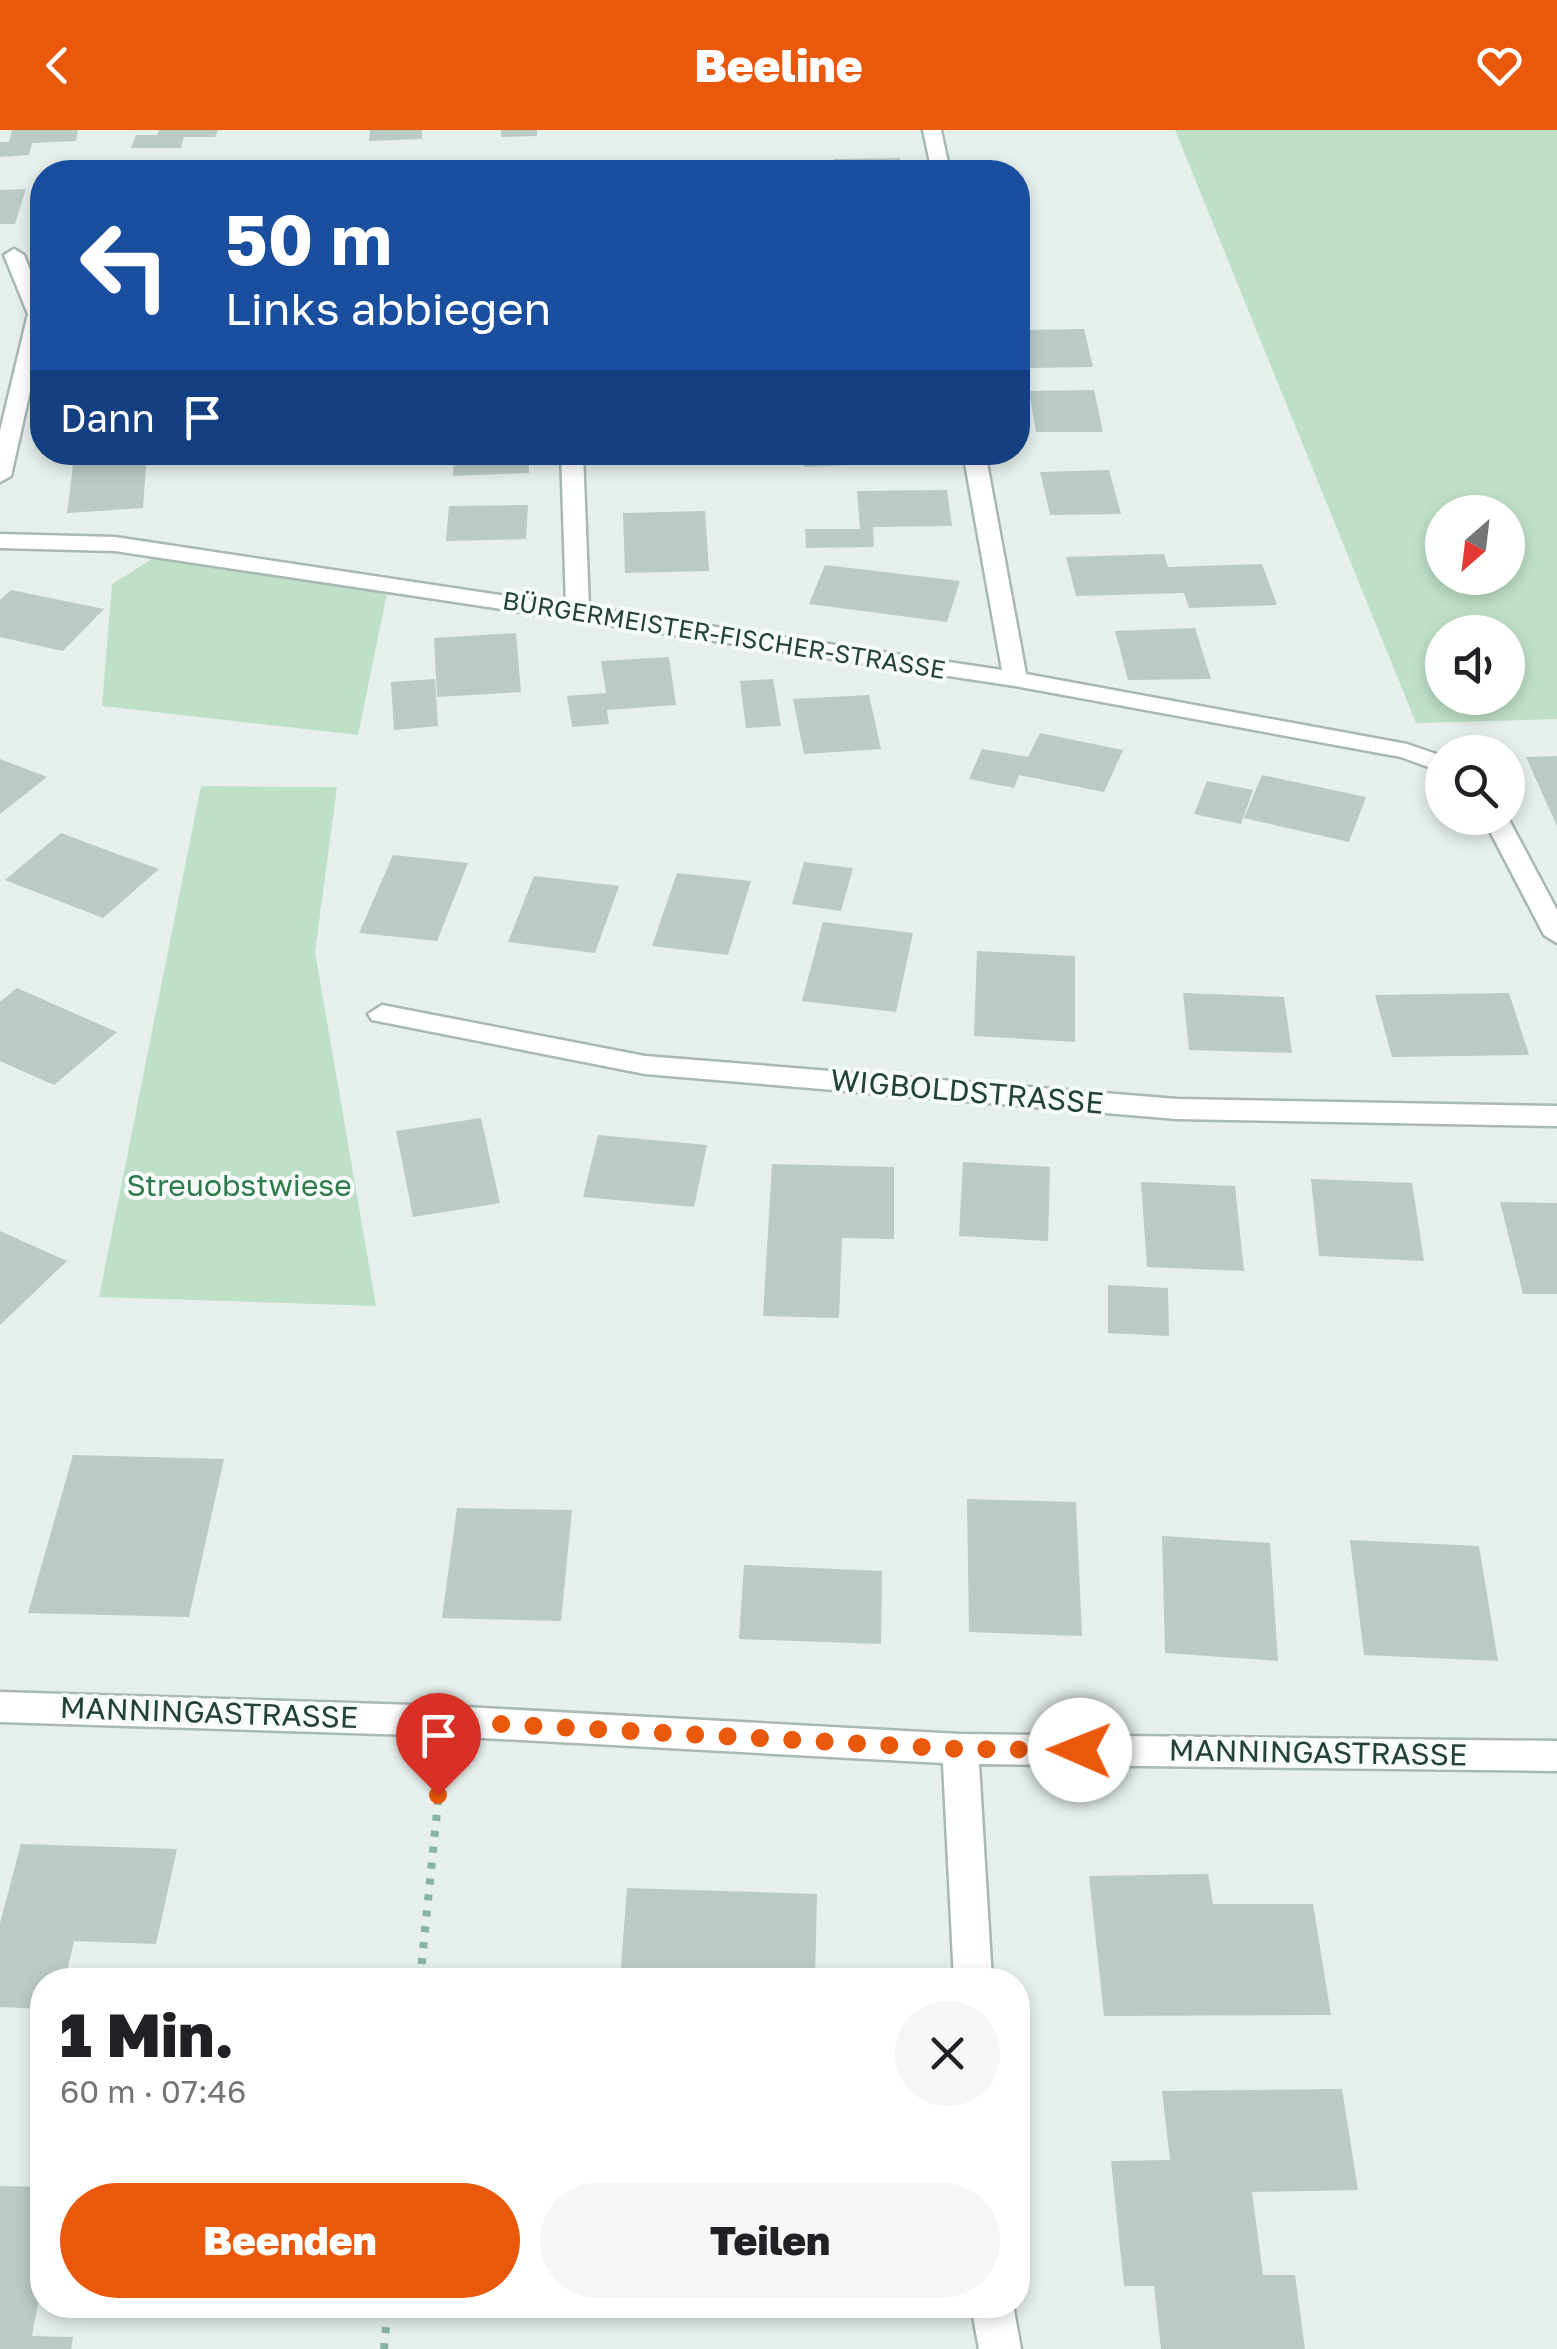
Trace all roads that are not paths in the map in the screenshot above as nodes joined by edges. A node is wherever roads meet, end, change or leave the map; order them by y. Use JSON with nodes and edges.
{"nodes":[{"id":1,"x":932,"y":130,"type":"edge"},
{"id":2,"x":938,"y":160,"type":"edge"},
{"id":3,"x":14,"y":255,"type":"dead end"},
{"id":4,"x":30,"y":294,"type":"edge"},
{"id":5,"x":30,"y":348,"type":"edge"},
{"id":6,"x":572,"y":465,"type":"edge"},
{"id":7,"x":976,"y":465,"type":"edge"},
{"id":8,"x":0,"y":476,"type":"edge"},
{"id":9,"x":0,"y":541,"type":"edge"},
{"id":10,"x":578,"y":613,"type":"junction"},
{"id":11,"x":1015,"y":679,"type":"junction"},
{"id":12,"x":1425,"y":758,"type":"edge"},
{"id":13,"x":1504,"y":835,"type":"edge"},
{"id":14,"x":1557,"y":936,"type":"edge"},
{"id":15,"x":382,"y":1014,"type":"dead end"},
{"id":16,"x":1557,"y":1116,"type":"edge"},
{"id":17,"x":0,"y":1706,"type":"edge"},
{"id":18,"x":960,"y":1749,"type":"junction"},
{"id":19,"x":1557,"y":1756,"type":"edge"},
{"id":20,"x":972,"y":1968,"type":"edge"},
{"id":21,"x":994,"y":2318,"type":"edge"},
{"id":22,"x":1000,"y":2349,"type":"edge"}],
"edges":[{"from":1,"to":2,"type":"street"},
{"from":3,"to":4,"type":"street"},
{"from":5,"to":8,"type":"street"},
{"from":6,"to":10,"type":"street"},
{"from":7,"to":11,"type":"street"},
{"from":9,"to":10,"type":"street","name":"BÜRGERMEISTER-FISCHER-STRASSE"},
{"from":10,"to":11,"type":"street","name":"BÜRGERMEISTER-FISCHER-STRASSE"},
{"from":11,"to":12,"type":"street","name":"BÜRGERMEISTER-FISCHER-STRASSE"},
{"from":13,"to":14,"type":"street"},
{"from":15,"to":16,"type":"street","name":"WIGBOLDSTRASSE"},
{"from":17,"to":18,"type":"street","name":"MANNINGASTRASSE"},
{"from":18,"to":19,"type":"street","name":"MANNINGASTRASSE"},
{"from":18,"to":20,"type":"street"},
{"from":21,"to":22,"type":"street"}]}
